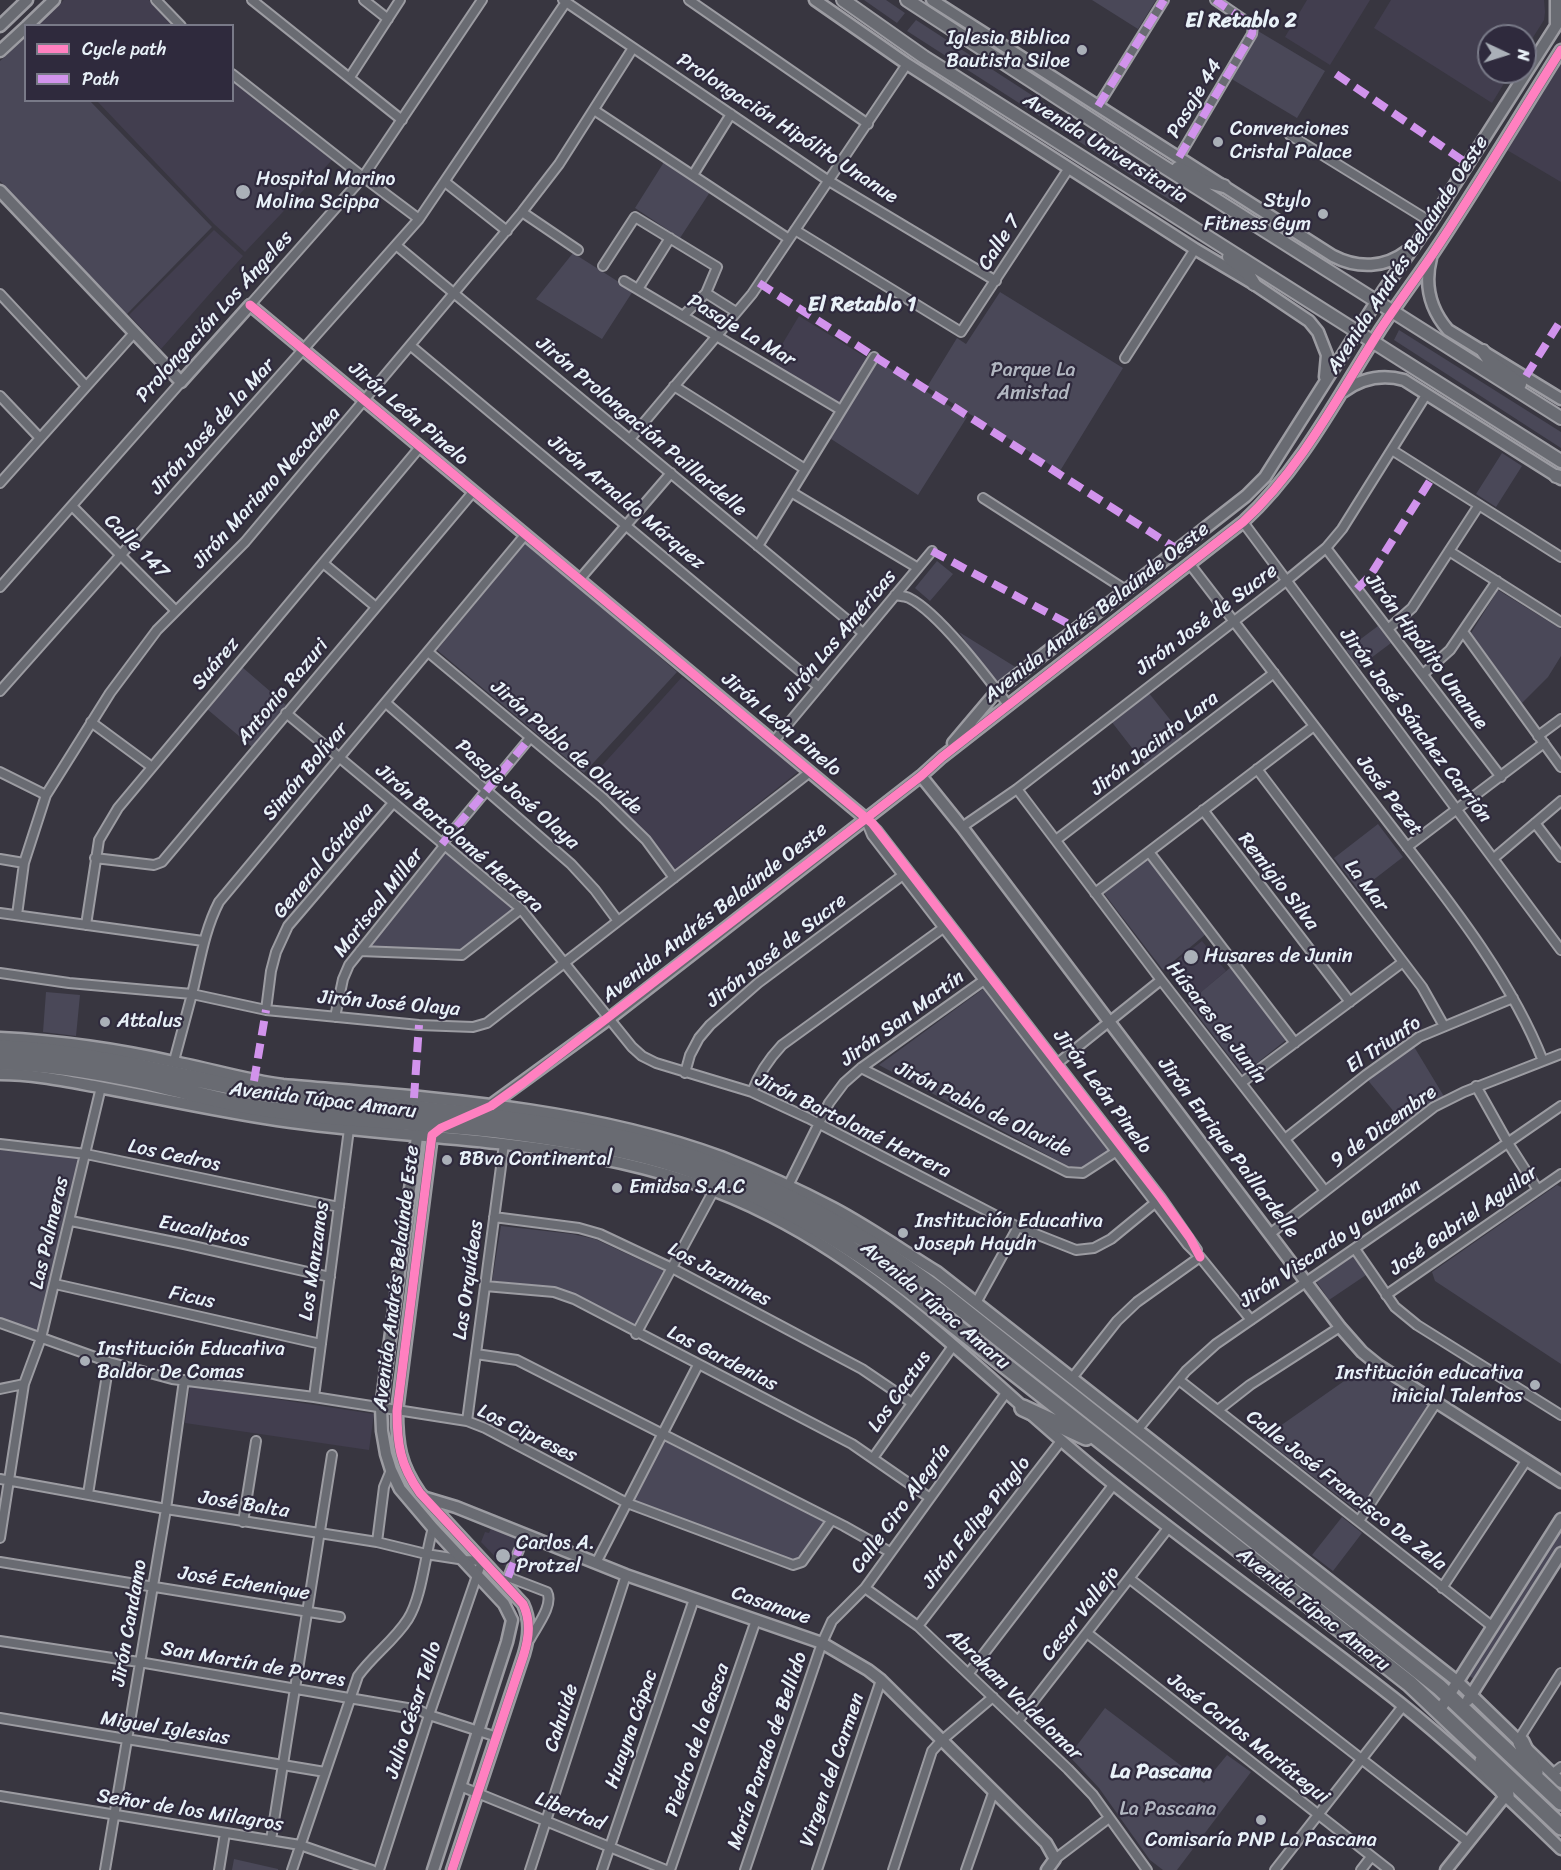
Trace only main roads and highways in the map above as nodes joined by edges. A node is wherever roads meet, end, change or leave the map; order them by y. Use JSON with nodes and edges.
{"nodes":[{"id":1,"x":843,"y":0,"type":"edge"},
{"id":2,"x":907,"y":0,"type":"edge"},
{"id":3,"x":1150,"y":158,"type":"junction"},
{"id":4,"x":1224,"y":186,"type":"road end"},
{"id":5,"x":1211,"y":239,"type":"junction"},
{"id":6,"x":1254,"y":284,"type":"road end"},
{"id":7,"x":1483,"y":351,"type":"road end"},
{"id":8,"x":1528,"y":398,"type":"junction"},
{"id":9,"x":1561,"y":418,"type":"edge"},
{"id":10,"x":1561,"y":461,"type":"edge"},
{"id":11,"x":0,"y":1048,"type":"edge"},
{"id":12,"x":0,"y":1062,"type":"edge"},
{"id":13,"x":448,"y":1119,"type":"junction"},
{"id":14,"x":1023,"y":1408,"type":"road end"},
{"id":15,"x":1110,"y":1449,"type":"junction"},
{"id":16,"x":1458,"y":1729,"type":"junction"},
{"id":17,"x":1520,"y":1740,"type":"road end"},
{"id":18,"x":1551,"y":1774,"type":"edge"},
{"id":19,"x":1506,"y":1795,"type":"road end"},
{"id":20,"x":1561,"y":1802,"type":"edge"},
{"id":21,"x":1561,"y":1827,"type":"edge"}],
"edges":[{"from":1,"to":5,"type":"main road","name":"Avenida Universitaria"},
{"from":2,"to":3,"type":"main road","name":"Avenida Universitaria"},
{"from":3,"to":4,"type":"main road"},
{"from":3,"to":8,"type":"main road","name":"Avenida Universitaria"},
{"from":5,"to":6,"type":"main road"},
{"from":5,"to":10,"type":"main road","name":"Avenida Universitaria"},
{"from":7,"to":8,"type":"main road"},
{"from":8,"to":9,"type":"main road","name":"Avenida Universitaria"},
{"from":11,"to":13,"type":"highway","name":"Avenida Túpac Amaru"},
{"from":12,"to":13,"type":"highway","name":"Avenida Túpac Amaru"},
{"from":13,"to":15,"type":"highway","name":"Avenida Túpac Amaru"},
{"from":13,"to":18,"type":"highway","name":"Avenida Túpac Amaru"},
{"from":14,"to":15,"type":"highway"},
{"from":15,"to":16,"type":"highway","name":"Avenida Túpac Amaru"},
{"from":16,"to":19,"type":"highway"},
{"from":16,"to":21,"type":"highway","name":"Avenida Túpac Amaru"},
{"from":17,"to":18,"type":"highway"},
{"from":18,"to":20,"type":"highway","name":"Avenida Túpac Amaru"}]}
